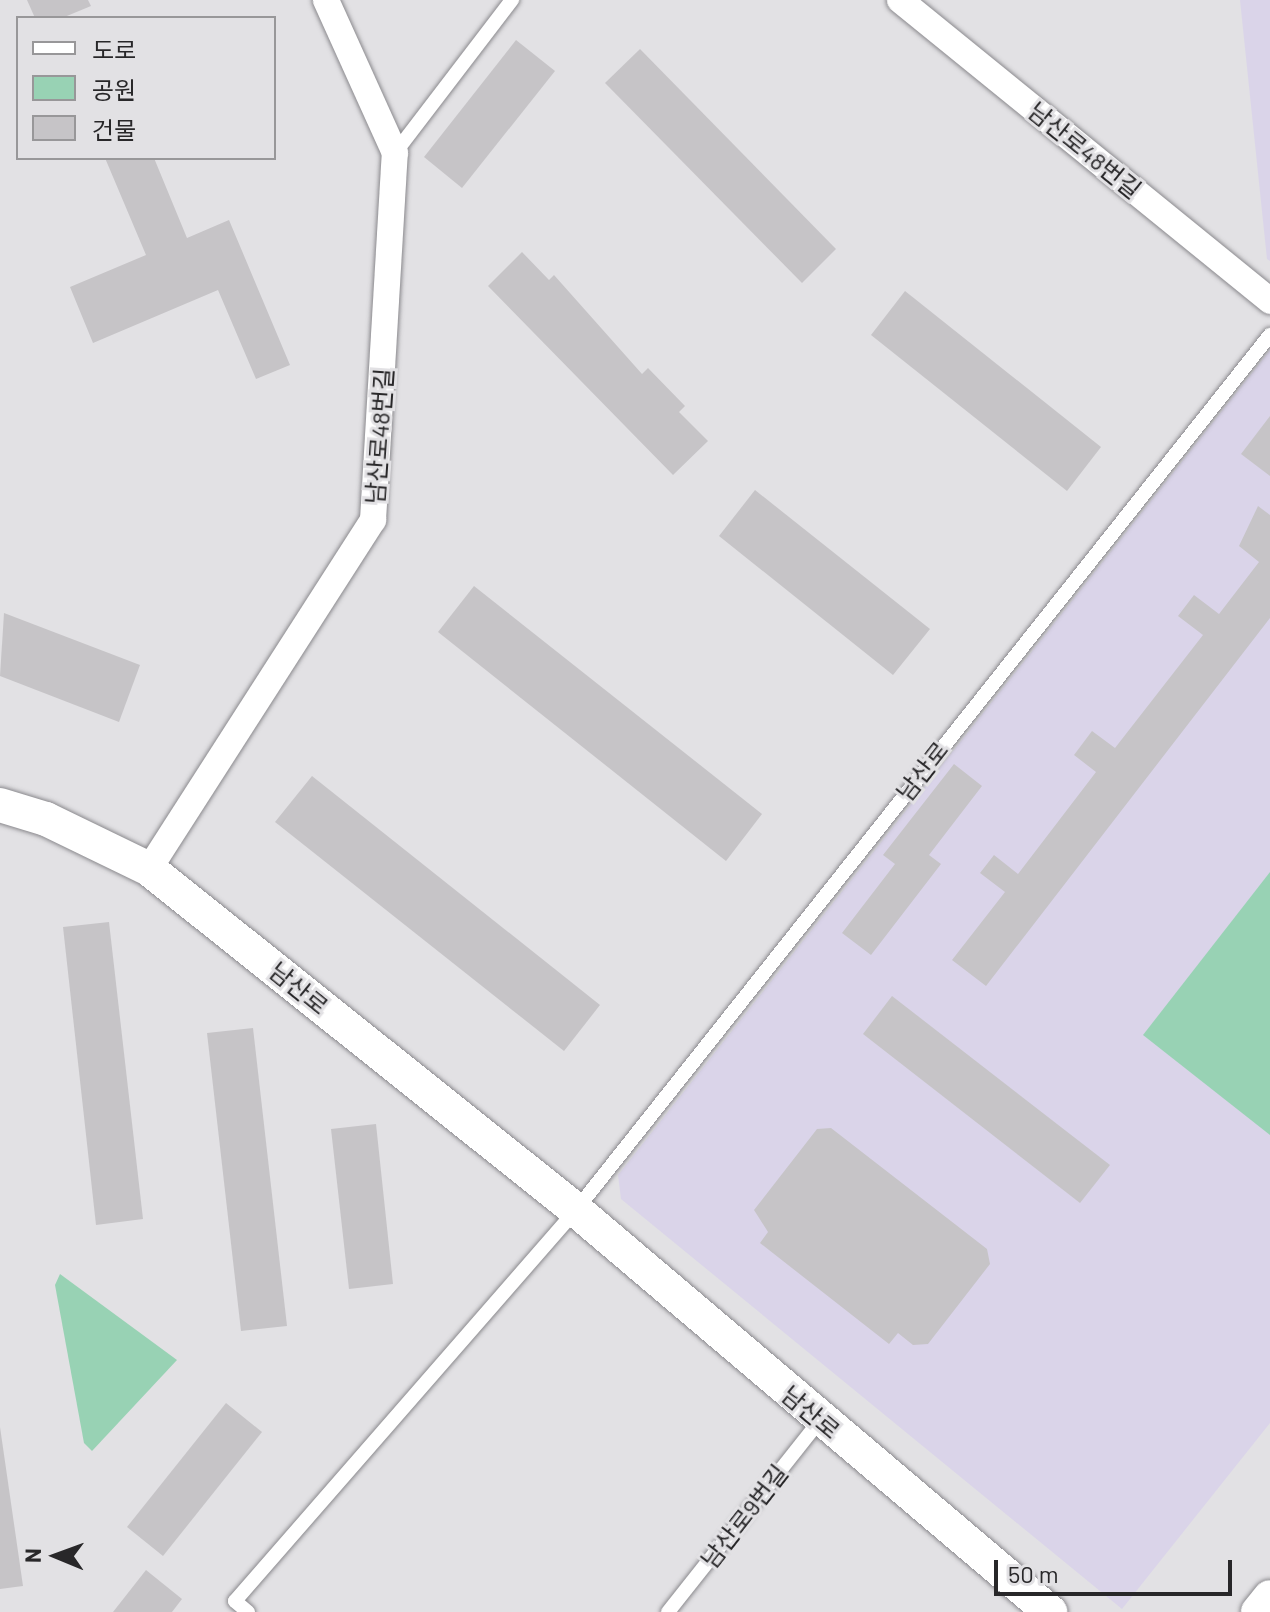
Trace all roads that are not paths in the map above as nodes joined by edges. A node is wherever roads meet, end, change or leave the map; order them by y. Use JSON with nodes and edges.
{"nodes":[{"id":1,"x":326,"y":0,"type":"edge"},
{"id":2,"x":512,"y":0,"type":"edge"},
{"id":3,"x":900,"y":0,"type":"edge"},
{"id":4,"x":395,"y":153,"type":"junction"},
{"id":5,"x":1270,"y":301,"type":"edge"},
{"id":6,"x":1270,"y":335,"type":"edge"},
{"id":7,"x":0,"y":805,"type":"edge"},
{"id":8,"x":149,"y":869,"type":"junction"},
{"id":9,"x":576,"y":1210,"type":"junction"},
{"id":10,"x":820,"y":1420,"type":"junction"},
{"id":11,"x":1270,"y":1597,"type":"edge"},
{"id":12,"x":248,"y":1612,"type":"edge"},
{"id":13,"x":668,"y":1612,"type":"edge"},
{"id":14,"x":1050,"y":1612,"type":"edge"},
{"id":15,"x":1258,"y":1612,"type":"edge"}],
"edges":[{"from":1,"to":4,"type":"street","name":"남산로48번길"},
{"from":2,"to":4,"type":"lane"},
{"from":3,"to":5,"type":"street","name":"남산로48번길"},
{"from":4,"to":8,"type":"street","name":"남산로48번길"},
{"from":6,"to":9,"type":"lane","name":"남산로"},
{"from":7,"to":8,"type":"street","name":"남산로"},
{"from":8,"to":9,"type":"street","name":"남산로"},
{"from":9,"to":10,"type":"street","name":"남산로"},
{"from":9,"to":12,"type":"lane","name":"남산로"},
{"from":10,"to":13,"type":"lane","name":"남산로9번길"},
{"from":10,"to":14,"type":"street","name":"남산로"},
{"from":11,"to":15,"type":"street"}]}
